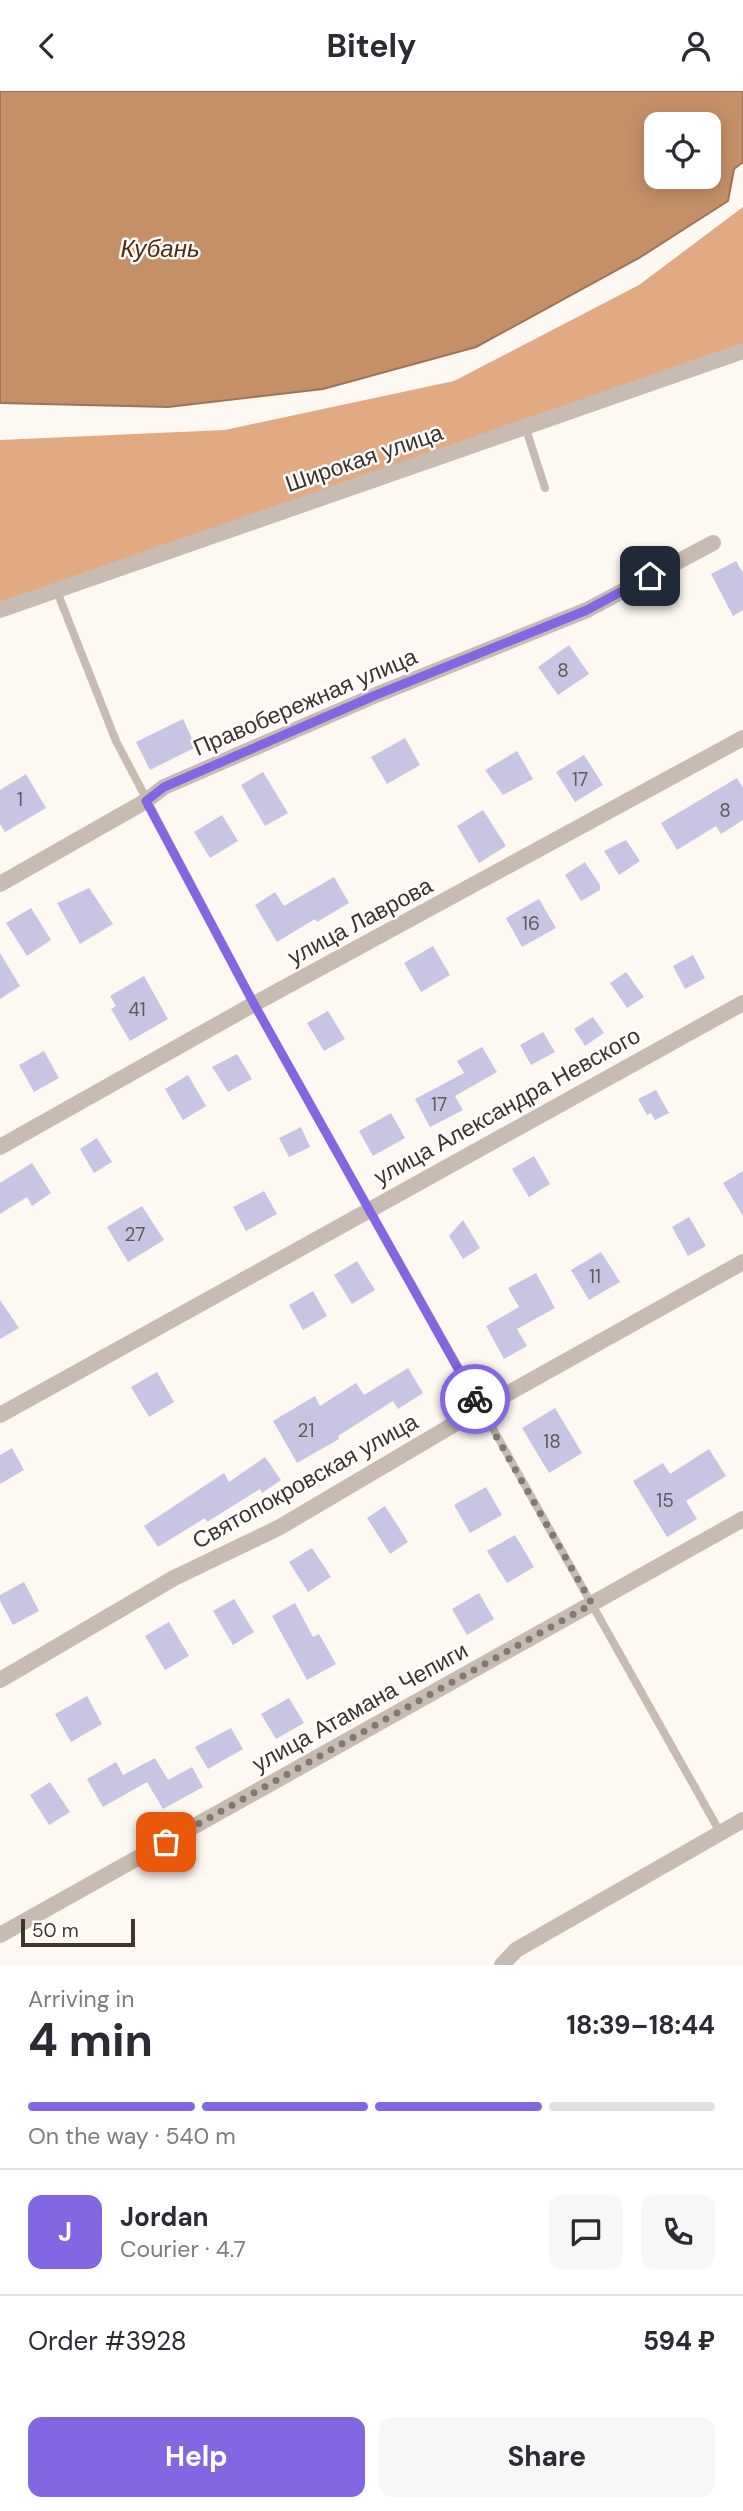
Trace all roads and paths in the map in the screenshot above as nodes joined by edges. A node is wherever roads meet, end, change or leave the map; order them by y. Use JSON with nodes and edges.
{"nodes":[{"id":1,"x":743,"y":351,"type":"edge"},
{"id":2,"x":525,"y":426,"type":"junction"},
{"id":3,"x":545,"y":488,"type":"dead end"},
{"id":4,"x":713,"y":543,"type":"dead end"},
{"id":5,"x":56,"y":589,"type":"junction"},
{"id":6,"x":0,"y":610,"type":"edge"},
{"id":7,"x":743,"y":738,"type":"edge"},
{"id":8,"x":146,"y":801,"type":"junction"},
{"id":9,"x":0,"y":884,"type":"edge"},
{"id":10,"x":743,"y":1003,"type":"edge"},
{"id":11,"x":254,"y":1004,"type":"junction"},
{"id":12,"x":0,"y":1147,"type":"edge"},
{"id":13,"x":368,"y":1209,"type":"junction"},
{"id":14,"x":743,"y":1262,"type":"edge"},
{"id":15,"x":480,"y":1409,"type":"junction"},
{"id":16,"x":0,"y":1415,"type":"edge"},
{"id":17,"x":743,"y":1520,"type":"edge"},
{"id":18,"x":592,"y":1604,"type":"junction"},
{"id":19,"x":0,"y":1680,"type":"edge"},
{"id":20,"x":743,"y":1820,"type":"edge"},
{"id":21,"x":720,"y":1832,"type":"junction"},
{"id":22,"x":0,"y":1935,"type":"edge"},
{"id":23,"x":502,"y":1965,"type":"edge"}],
"edges":[{"from":1,"to":2,"type":"street","name":"Широкая улица"},
{"from":2,"to":3,"type":"lane"},
{"from":2,"to":5,"type":"street","name":"Широкая улица"},
{"from":4,"to":8,"type":"street","name":"Правобережная улица"},
{"from":5,"to":6,"type":"street","name":"Широкая улица"},
{"from":5,"to":8,"type":"lane"},
{"from":7,"to":11,"type":"street","name":"улица Лаврова"},
{"from":8,"to":9,"type":"street","name":"Правобережная улица"},
{"from":8,"to":11,"type":"lane"},
{"from":10,"to":13,"type":"street","name":"улица Александра Невского"},
{"from":11,"to":12,"type":"street","name":"улица Лаврова"},
{"from":11,"to":13,"type":"lane"},
{"from":13,"to":15,"type":"lane"},
{"from":13,"to":16,"type":"street","name":"улица Александра Невского"},
{"from":14,"to":15,"type":"street","name":"Святопокровская улица"},
{"from":15,"to":18,"type":"lane"},
{"from":15,"to":19,"type":"street","name":"Святопокровская улица"},
{"from":17,"to":18,"type":"street","name":"улица Атамана Чепиги"},
{"from":18,"to":21,"type":"lane"},
{"from":18,"to":22,"type":"street","name":"улица Атамана Чепиги"},
{"from":20,"to":21,"type":"street"},
{"from":21,"to":23,"type":"street"}]}
